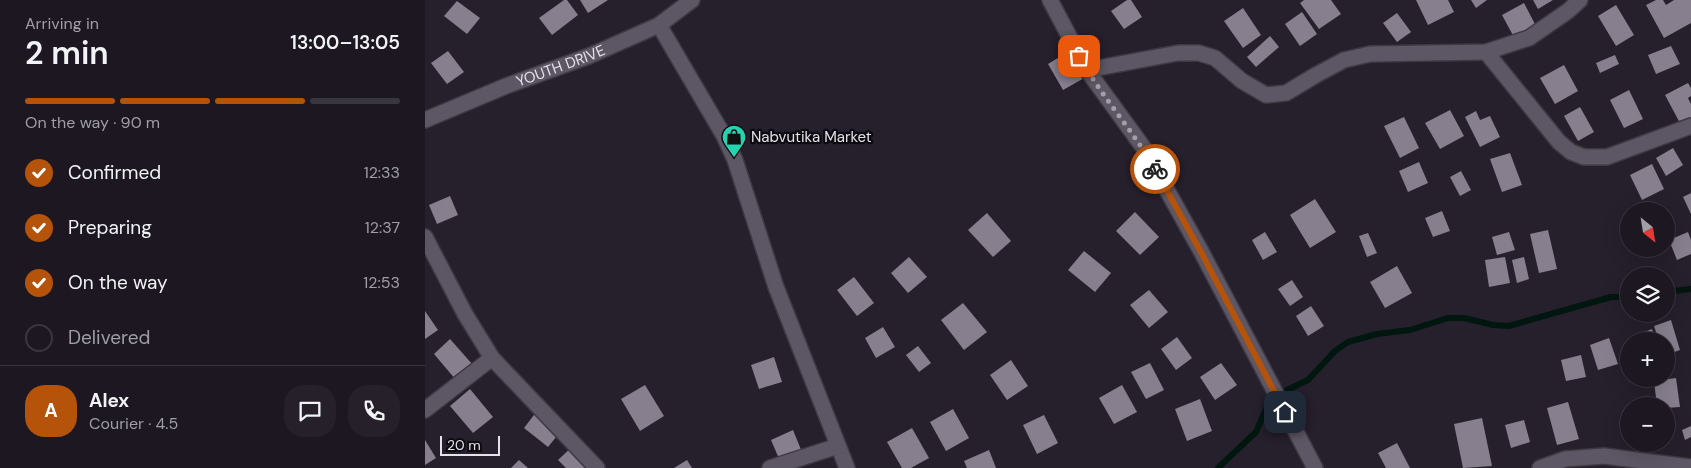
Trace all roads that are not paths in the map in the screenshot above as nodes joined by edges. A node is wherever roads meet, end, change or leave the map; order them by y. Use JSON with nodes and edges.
{"nodes":[{"id":1,"x":692,"y":0,"type":"edge"},
{"id":2,"x":1050,"y":0,"type":"edge"},
{"id":3,"x":1580,"y":0,"type":"edge"},
{"id":4,"x":659,"y":25,"type":"junction"},
{"id":5,"x":1486,"y":52,"type":"junction"},
{"id":6,"x":1087,"y":70,"type":"junction"},
{"id":7,"x":425,"y":120,"type":"edge"},
{"id":8,"x":1691,"y":126,"type":"edge"},
{"id":9,"x":425,"y":237,"type":"edge"},
{"id":10,"x":492,"y":358,"type":"junction"},
{"id":11,"x":425,"y":410,"type":"edge"},
{"id":12,"x":838,"y":446,"type":"junction"},
{"id":13,"x":1691,"y":467,"type":"edge"},
{"id":14,"x":597,"y":468,"type":"edge"},
{"id":15,"x":770,"y":468,"type":"edge"},
{"id":16,"x":847,"y":468,"type":"edge"},
{"id":17,"x":1315,"y":468,"type":"edge"},
{"id":18,"x":1540,"y":468,"type":"edge"}],
"edges":[{"from":1,"to":4,"type":"street","name":"YOUTH DRIVE"},
{"from":2,"to":6,"type":"street"},
{"from":3,"to":5,"type":"street"},
{"from":4,"to":7,"type":"street","name":"YOUTH DRIVE"},
{"from":4,"to":12,"type":"street"},
{"from":5,"to":6,"type":"street"},
{"from":5,"to":8,"type":"street"},
{"from":6,"to":17,"type":"street"},
{"from":9,"to":10,"type":"street"},
{"from":10,"to":11,"type":"street"},
{"from":10,"to":14,"type":"street"},
{"from":12,"to":15,"type":"street"},
{"from":12,"to":16,"type":"street"},
{"from":13,"to":18,"type":"street"}]}
